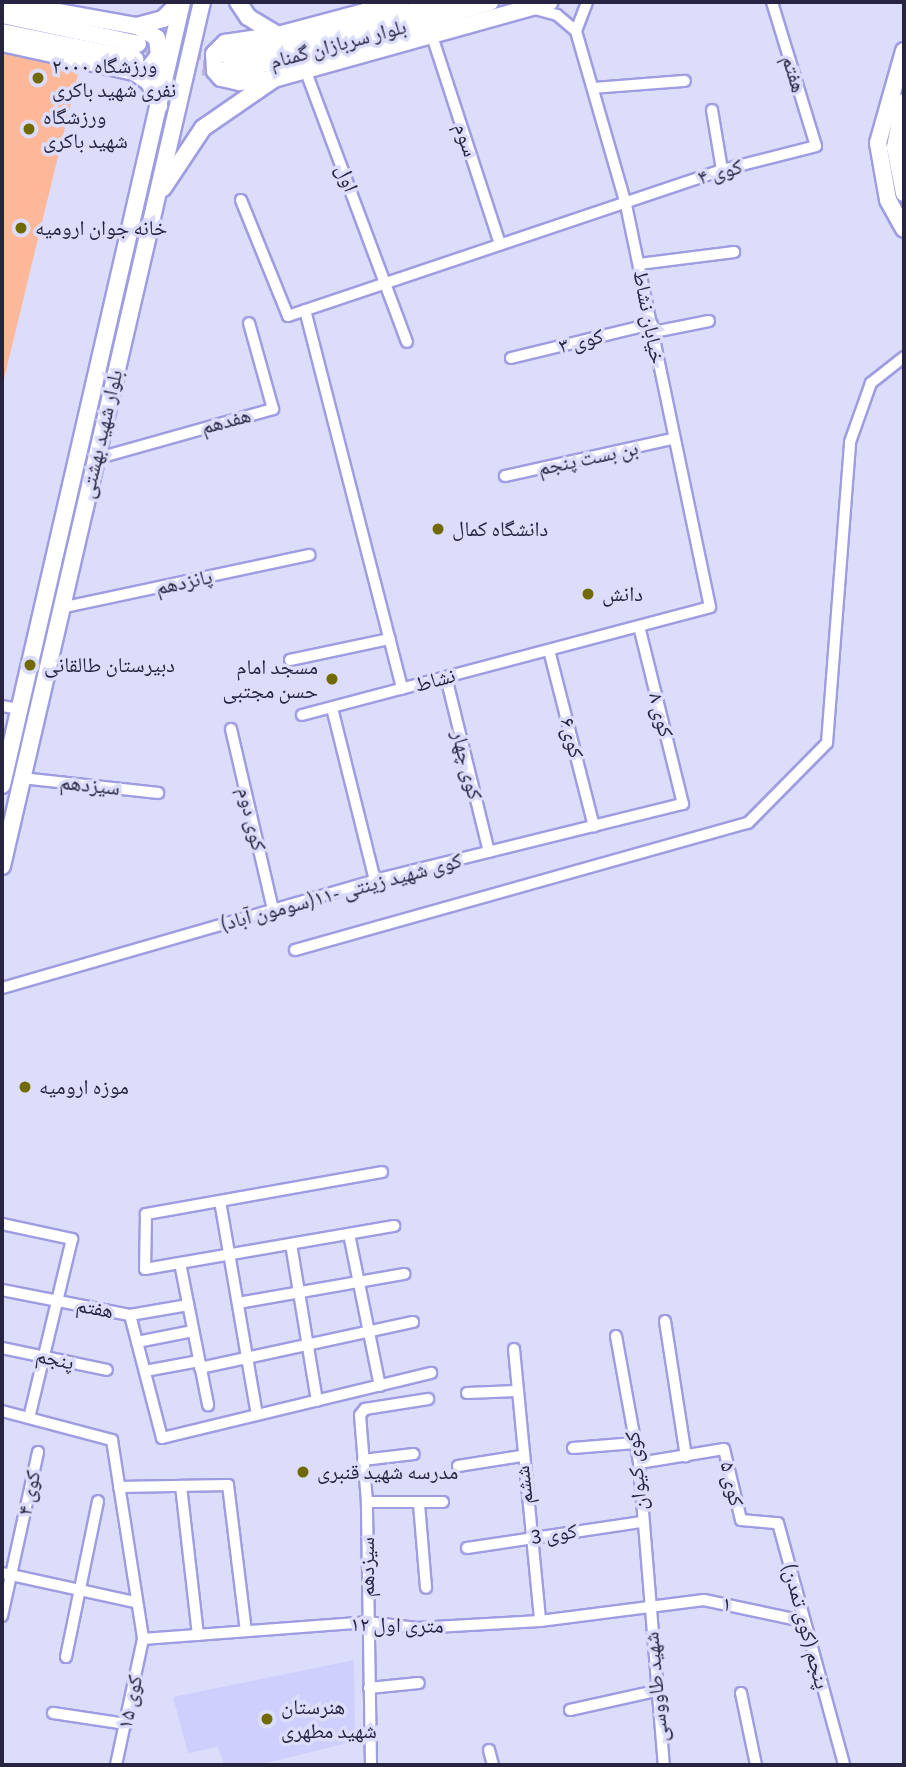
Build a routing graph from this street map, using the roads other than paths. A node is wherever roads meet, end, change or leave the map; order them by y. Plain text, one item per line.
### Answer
1 (2, 2) edge
2 (181, 2) edge
3 (202, 2) edge
4 (238, 2) edge
5 (401, 2) edge
6 (446, 2) edge
7 (490, 2) edge
8 (548, 2) edge
9 (587, 2) edge
10 (772, 2) edge
11 (531, 8) junction
12 (2, 15) edge
13 (137, 26) junction
14 (576, 31) junction
15 (2, 32) edge
16 (175, 35) junction
17 (278, 35) junction
18 (432, 36) junction
19 (193, 39) junction
20 (2, 43) edge
21 (904, 51) edge
22 (136, 59) junction
23 (306, 72) junction
24 (274, 79) junction
25 (685, 81) dead end
26 (593, 88) junction
27 (904, 102) edge
28 (160, 109) junction
29 (712, 110) dead end
30 (816, 146) joint
31 (722, 170) junction
32 (904, 193) edge
33 (241, 200) dead end
34 (625, 201) junction
35 (154, 203) junction
36 (904, 229) edge
37 (500, 244) junction
38 (734, 252) dead end
39 (639, 264) junction
40 (388, 284) junction
41 (305, 310) junction
42 (709, 321) dead end
43 (250, 323) dead end
44 (653, 328) junction
45 (407, 342) dead end
46 (904, 357) edge
47 (511, 358) dead end
48 (672, 439) junction
49 (95, 459) junction
50 (505, 476) dead end
51 (309, 555) dead end
52 (710, 607) joint
53 (59, 609) junction
54 (639, 626) junction
55 (44, 637) junction
56 (390, 639) junction
57 (549, 650) junction
58 (290, 660) dead end
59 (446, 677) junction
60 (402, 689) junction
61 (2, 706) edge
62 (332, 708) junction
63 (19, 709) junction
64 (302, 715) dead end
65 (231, 729) dead end
66 (3, 777) edge
67 (22, 778) junction
68 (158, 793) dead end
69 (683, 804) joint
70 (594, 826) junction
71 (489, 852) junction
72 (2, 866) edge
73 (375, 880) junction
74 (273, 910) junction
75 (295, 950) dead end
76 (2, 988) edge
77 (382, 1172) dead end
78 (220, 1200) junction
79 (2, 1224) edge
80 (394, 1226) dead end
81 (349, 1234) junction
82 (290, 1244) junction
83 (230, 1254) junction
84 (180, 1263) junction
85 (404, 1275) dead end
86 (359, 1282) junction
87 (2, 1290) edge
88 (299, 1292) junction
89 (57, 1301) junction
90 (238, 1303) junction
91 (188, 1305) junction
92 (130, 1315) junction
93 (665, 1321) dead end
94 (413, 1322) dead end
95 (193, 1331) junction
96 (369, 1332) junction
97 (615, 1335) dead end
98 (137, 1342) junction
99 (308, 1345) junction
100 (2, 1348) edge
101 (514, 1349) dead end
102 (44, 1357) junction
103 (247, 1358) junction
104 (200, 1364) junction
105 (107, 1370) dead end
106 (145, 1371) junction
107 (431, 1373) dead end
108 (380, 1386) junction
109 (517, 1391) junction
110 (467, 1393) dead end
111 (428, 1399) dead end
112 (317, 1401) junction
113 (208, 1405) dead end
114 (2, 1411) edge
115 (257, 1415) junction
116 (29, 1418) junction
117 (635, 1443) junction
118 (573, 1448) dead end
119 (38, 1452) dead end
120 (414, 1454) dead end
121 (521, 1456) junction
122 (686, 1456) junction
123 (363, 1460) junction
124 (639, 1463) junction
125 (458, 1466) dead end
126 (181, 1486) junction
127 (119, 1488) junction
128 (98, 1501) dead end
129 (367, 1502) junction
130 (443, 1502) dead end
131 (419, 1504) junction
132 (741, 1520) joint
133 (642, 1522) junction
134 (530, 1537) junction
135 (467, 1548) dead end
136 (7, 1574) edge
137 (426, 1588) dead end
138 (82, 1591) junction
139 (135, 1602) junction
140 (650, 1608) junction
141 (2, 1616) edge
142 (540, 1621) junction
143 (803, 1621) junction
144 (367, 1622) junction
145 (246, 1631) junction
146 (198, 1635) junction
147 (143, 1639) junction
148 (66, 1657) dead end
149 (419, 1683) dead end
150 (369, 1688) junction
151 (654, 1691) junction
152 (741, 1693) dead end
153 (569, 1710) dead end
154 (53, 1713) dead end
155 (126, 1724) junction
156 (489, 1750) dead end
157 (116, 1765) edge
158 (371, 1765) edge
159 (493, 1765) edge
160 (664, 1765) edge
161 (756, 1765) edge
162 (844, 1765) edge

1 - 13 main road
2 - 13 main road
2 - 16 main road, بلوار شهید بهشتی
3 - 19 main road, بلوار شهید بهشتی
4 - 17 main road
5 - 17 main road
6 - 7 main road, بلوار سربازان گمنام
8 - 11 main road
9 - 14 street
10 - 30 street, هفتم
11 - 14 street
11 - 18 main road
12 - 22 main road
13 - 16 main road
13 - 22 main road
14 - 26 street, خیابان نشاط
15 - 22 main road
16 - 19 main road
16 - 28 main road, بلوار شهید بهشتی
17 - 24 main road
18 - 23 main road
18 - 37 street, سوم
19 - 35 main road, بلوار شهید بهشتی
20 - 22 main road
21 - 36 main road
22 - 28 main road
23 - 24 main road
23 - 40 street, اول
24 - 35 main road
25 - 26 street
26 - 34 street, خیابان نشاط
27 - 32 main road
28 - 55 main road, بلوار شهید بهشتی
29 - 31 street
30 - 31 street, کوی ۴
31 - 34 street, کوی ۴
33 - 41 street
34 - 37 street, کوی ۴
34 - 39 street, خیابان نشاط
35 - 49 main road, بلوار شهید بهشتی
37 - 40 street, کوی ۴
38 - 39 street
39 - 44 street, خیابان نشاط
40 - 41 street, کوی ۴
40 - 45 street, اول
41 - 56 street
42 - 44 street
43 - 49 street, هفدهم
44 - 47 street, کوی ۳
44 - 48 street, خیابان نشاط
46 - 75 street
48 - 50 street, بن بست پنجم
48 - 52 street, خیابان نشاط
49 - 53 main road, بلوار شهید بهشتی
51 - 53 street, پانزدهم
52 - 54 street, نشاط
53 - 55 main road, بلوار شهید بهشتی
54 - 57 street, نشاط
54 - 69 street, کوی ۸
55 - 63 main road, بلوار شهید بهشتی
55 - 67 main road, بلوار شهید بهشتی
56 - 58 street
56 - 60 street
57 - 59 street, نشاط
57 - 70 street, کوی۶
59 - 60 street, نشاط
59 - 71 street, کوی چهار
60 - 62 street, نشاط
61 - 63 street
62 - 64 street, نشاط
62 - 73 street
63 - 66 main road, بلوار شهید بهشتی
65 - 74 street, کوی دوم
67 - 68 street, سیزدهم
67 - 72 main road, بلوار شهید بهشتی
69 - 70 street, کوی شهید زینتی -۱۱(سومون آباد)
70 - 71 street, کوی شهید زینتی -۱۱(سومون آباد)
71 - 73 street, کوی شهید زینتی -۱۱(سومون آباد)
73 - 74 street, کوی شهید زینتی -۱۱(سومون آباد)
74 - 76 street, کوی شهید زینتی -۱۱(سومون آباد)
77 - 78 street
78 - 83 street
78 - 84 street
79 - 89 street
80 - 81 street
81 - 82 street
81 - 86 street
82 - 83 street
82 - 88 street
83 - 84 street
83 - 90 street
84 - 91 street
85 - 86 street
86 - 88 street
86 - 96 street
87 - 89 street, هفتم
88 - 90 street
88 - 99 street
89 - 92 street, هفتم
89 - 102 street
90 - 103 street
91 - 92 street, هفتم
91 - 95 street
92 - 98 street
93 - 122 street
94 - 96 street
95 - 98 street
95 - 104 street
96 - 99 street
96 - 108 street
97 - 117 street, کوی کیوان
98 - 106 street
99 - 103 street
99 - 112 street
100 - 102 street, پنجم
101 - 109 street, ششم
102 - 105 street, پنجم
102 - 116 street
103 - 104 street
103 - 115 street
104 - 106 street
104 - 113 street
106 - 115 street
107 - 108 street
108 - 112 street
109 - 110 street
109 - 121 street, ششم
111 - 123 street, سیزدهم
112 - 115 street
114 - 116 street
116 - 127 street
117 - 118 street
117 - 124 street, کوی کیوان
119 - 136 street, کوی ۴
120 - 123 street
121 - 125 street
121 - 134 street, ششم
122 - 124 street, کوی ۵
122 - 132 street, کوی ۵
123 - 129 street, سیزدهم
124 - 133 street, کوی کیوان
126 - 127 street
126 - 145 street
126 - 146 street
127 - 139 street
128 - 138 street
129 - 131 street
129 - 144 street, سیزدهم
130 - 131 street
131 - 137 street
132 - 143 street, پنجم (کوی تمدن)
133 - 134 street, کوی 3
133 - 140 street, کوی کیوان
134 - 135 street, کوی 3
134 - 142 street, ششم
136 - 138 street
136 - 141 street, کوی ۴
138 - 139 street
138 - 148 street
139 - 147 street
140 - 142 street, ۱۲ متری اول
140 - 143 street, ۱
140 - 151 street, شهید طاووسی
142 - 144 street, ۱۲ متری اول
143 - 162 street, پنجم (کوی تمدن)
144 - 145 street, ۱۲ متری اول
144 - 150 street, سیزدهم
145 - 146 street, ۱۲ متری اول
146 - 147 street, ۱۲ متری اول
147 - 155 street, کوی ۱۵
149 - 150 street
150 - 158 street, سیزدهم
151 - 153 street
151 - 160 street, شهید طاووسی
152 - 161 street
154 - 155 street
155 - 157 street, کوی ۱۵
156 - 159 street

